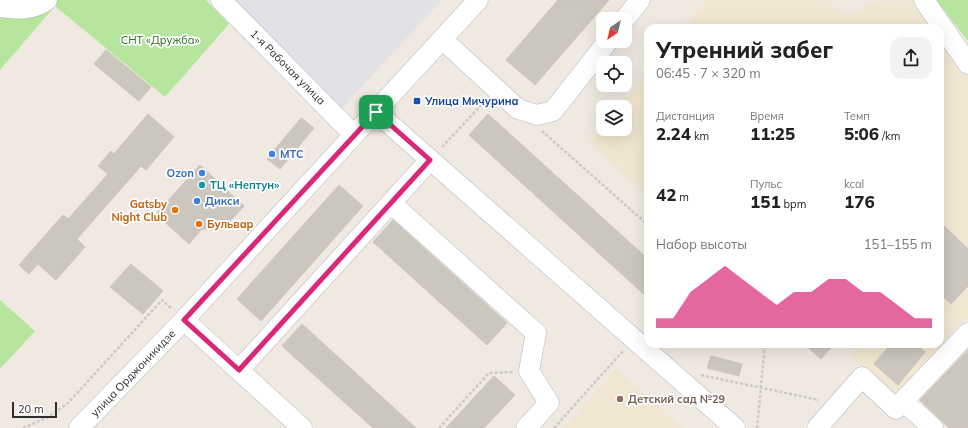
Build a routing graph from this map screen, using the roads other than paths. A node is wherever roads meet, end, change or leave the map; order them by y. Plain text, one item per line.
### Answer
1 (47, 0) edge
2 (221, 0) edge
3 (478, 0) edge
4 (640, 0) edge
5 (924, 0) edge
6 (0, 7) edge
7 (631, 12) edge
8 (940, 24) edge
9 (944, 29) edge
10 (442, 39) junction
11 (603, 48) edge
12 (968, 64) edge
13 (376, 112) junction
14 (354, 135) junction
15 (430, 160) junction
16 (391, 203) junction
17 (184, 320) junction
18 (968, 333) edge
19 (239, 370) junction
20 (903, 401) junction
21 (80, 428) edge
22 (302, 428) edge
23 (526, 428) edge
24 (735, 428) edge
25 (817, 428) edge
26 (933, 428) edge

1 - 6 street
2 - 14 street, 1-я Рабочая улица
3 - 10 street, улица Орджоникидзе
4 - 7 street
5 - 8 street
9 - 12 street
10 - 11 street
10 - 13 street, улица Орджоникидзе
13 - 14 street, улица Орджоникидзе
13 - 15 street
14 - 17 street, улица Орджоникидзе
15 - 16 street
15 - 24 street
16 - 19 street
16 - 23 street
17 - 19 street
17 - 21 street, улица Орджоникидзе
18 - 20 street
19 - 22 street
20 - 25 street
20 - 26 street

